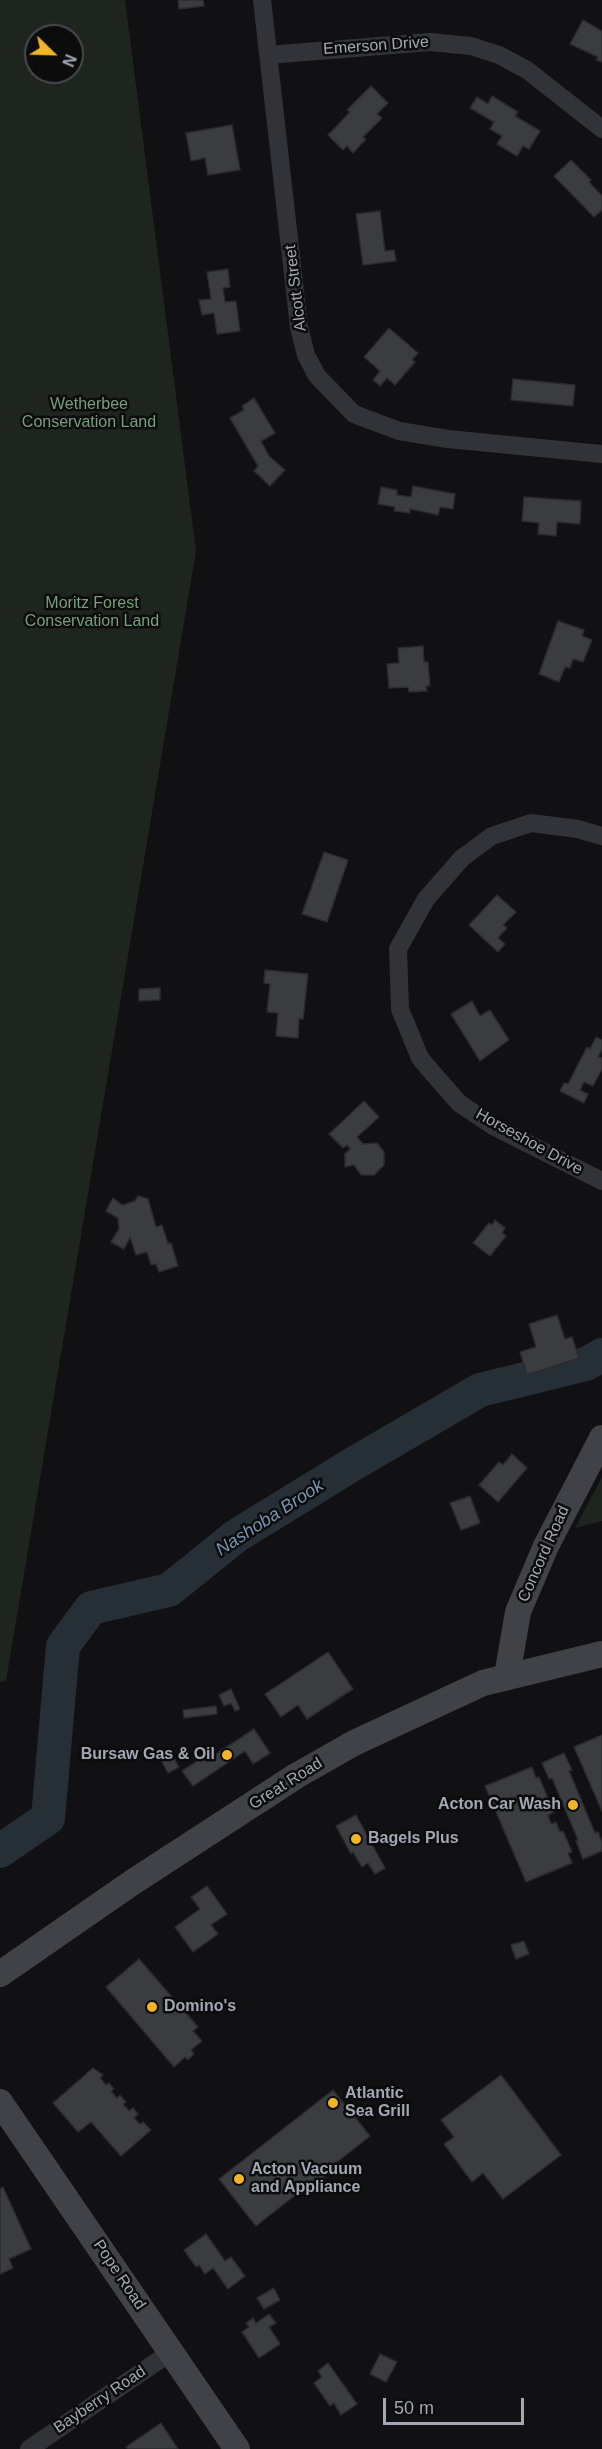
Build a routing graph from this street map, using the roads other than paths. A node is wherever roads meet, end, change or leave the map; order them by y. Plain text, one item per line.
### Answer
1 (262, 0) edge
2 (268, 55) junction
3 (602, 129) edge
4 (602, 454) edge
5 (602, 836) edge
6 (602, 1181) edge
7 (602, 1438) edge
8 (602, 1654) edge
9 (507, 1676) junction
10 (0, 1974) edge
11 (0, 2102) edge
12 (171, 2352) junction
13 (29, 2449) edge
14 (237, 2449) edge

1 - 2 street, Alcott Street
2 - 3 street, Emerson Drive
2 - 4 street, Alcott Street
5 - 6 street, Horseshoe Drive
7 - 9 main road, Concord Road
8 - 9 main road, Great Road
9 - 10 main road, Great Road
11 - 12 main road, Pope Road
12 - 13 street, Bayberry Road
12 - 14 main road, Pope Road

